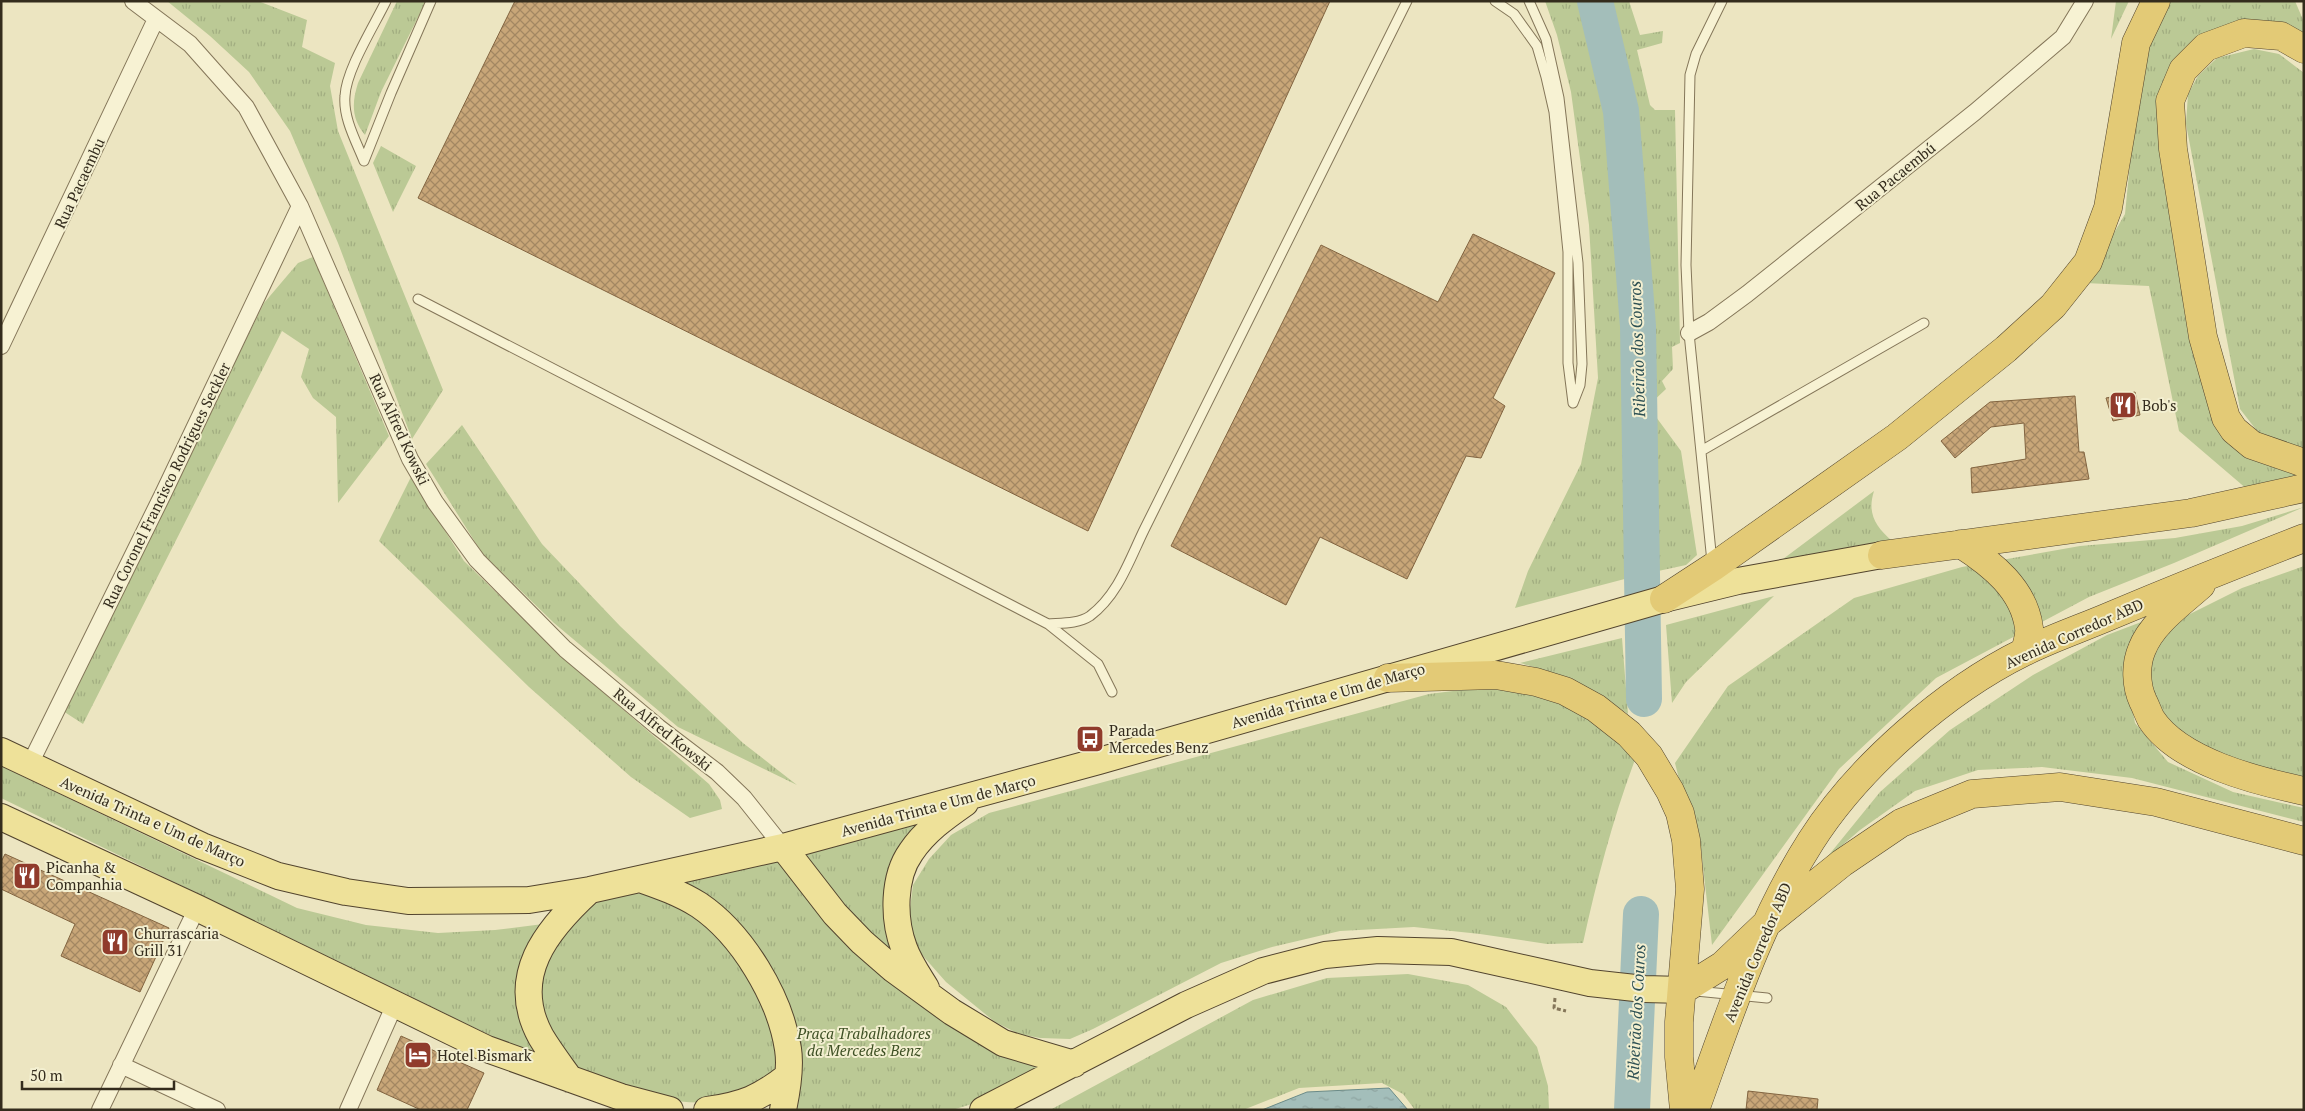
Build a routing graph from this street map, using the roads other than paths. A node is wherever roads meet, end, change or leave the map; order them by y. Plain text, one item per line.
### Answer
1 (133, 1) edge
2 (386, 1) edge
3 (431, 1) edge
4 (1407, 1) edge
5 (1495, 1) edge
6 (1529, 1) edge
7 (1722, 1) edge
8 (2085, 1) edge
9 (2156, 1) edge
10 (156, 20) junction
11 (2304, 49) edge
12 (300, 206) junction
13 (418, 299) dead end
14 (1924, 323) dead end
15 (1689, 333) junction
16 (1, 346) edge
17 (1701, 451) junction
18 (2304, 463) edge
19 (2304, 488) edge
20 (2304, 538) edge
21 (1962, 544) junction
22 (1882, 555) joint
23 (1713, 567) junction
24 (2216, 572) junction
25 (1659, 600) junction
26 (1048, 624) junction
27 (2026, 651) junction
28 (1388, 678) junction
29 (1112, 692) dead end
30 (1, 751) edge
31 (30, 764) junction
32 (2304, 791) edge
33 (978, 794) junction
34 (2, 821) edge
35 (2304, 840) edge
36 (784, 847) junction
37 (640, 878) junction
38 (590, 890) junction
39 (197, 908) junction
40 (1766, 924) junction
41 (1674, 990) junction
42 (930, 995) junction
43 (1737, 995) junction
44 (1767, 998) dead end
45 (396, 1004) junction
46 (1074, 1064) junction
47 (121, 1065) junction
48 (788, 1076) junction
49 (570, 1078) junction
50 (632, 1103) edge
51 (100, 1110) edge
52 (216, 1110) edge
53 (348, 1110) edge
54 (670, 1110) edge
55 (707, 1110) edge
56 (783, 1110) edge
57 (983, 1110) edge
58 (1684, 1110) edge
59 (1695, 1110) edge

1 - 10 street, Rua Alfred Kowski
2 - 3 lane
4 - 26 lane
5 - 6 lane
7 - 15 lane
8 - 15 street, Rua Pacaembú
9 - 23 highway
10 - 12 street, Rua Alfred Kowski
10 - 16 street, Rua Pacaembu
11 - 18 highway
12 - 31 street, Rua Coronel Francisco Rodrigues Seckler
12 - 36 street, Rua Alfred Kowski
13 - 26 lane
14 - 17 lane
15 - 17 lane
17 - 23 lane
19 - 21 highway
20 - 24 highway, Avenida Corredor ABD
21 - 22 highway
21 - 27 highway
22 - 25 main road, Avenida Trinta e Um de Março
23 - 25 highway
24 - 27 highway, Avenida Corredor ABD
24 - 32 highway
25 - 28 main road, Avenida Trinta e Um de Março
26 - 29 lane
27 - 40 highway, Avenida Corredor ABD
28 - 33 main road, Avenida Trinta e Um de Março
28 - 41 highway
30 - 31 main road, Avenida Trinta e Um de Março
31 - 38 main road, Avenida Trinta e Um de Março
33 - 36 main road, Avenida Trinta e Um de Março
33 - 42 main road
34 - 39 main road
35 - 40 highway
36 - 37 main road, Avenida Trinta e Um de Março
36 - 42 main road
37 - 38 main road, Avenida Trinta e Um de Março
37 - 48 main road
38 - 49 main road
39 - 45 main road
39 - 47 street
40 - 41 highway
40 - 43 highway, Avenida Corredor ABD
41 - 43 lane
41 - 46 main road
41 - 58 highway
42 - 46 main road
43 - 44 lane
43 - 59 highway, Avenida Corredor ABD
45 - 49 main road
45 - 53 street
46 - 57 main road
47 - 51 street
47 - 52 street
48 - 55 main road
48 - 56 main road
49 - 50 main road
50 - 54 main road

